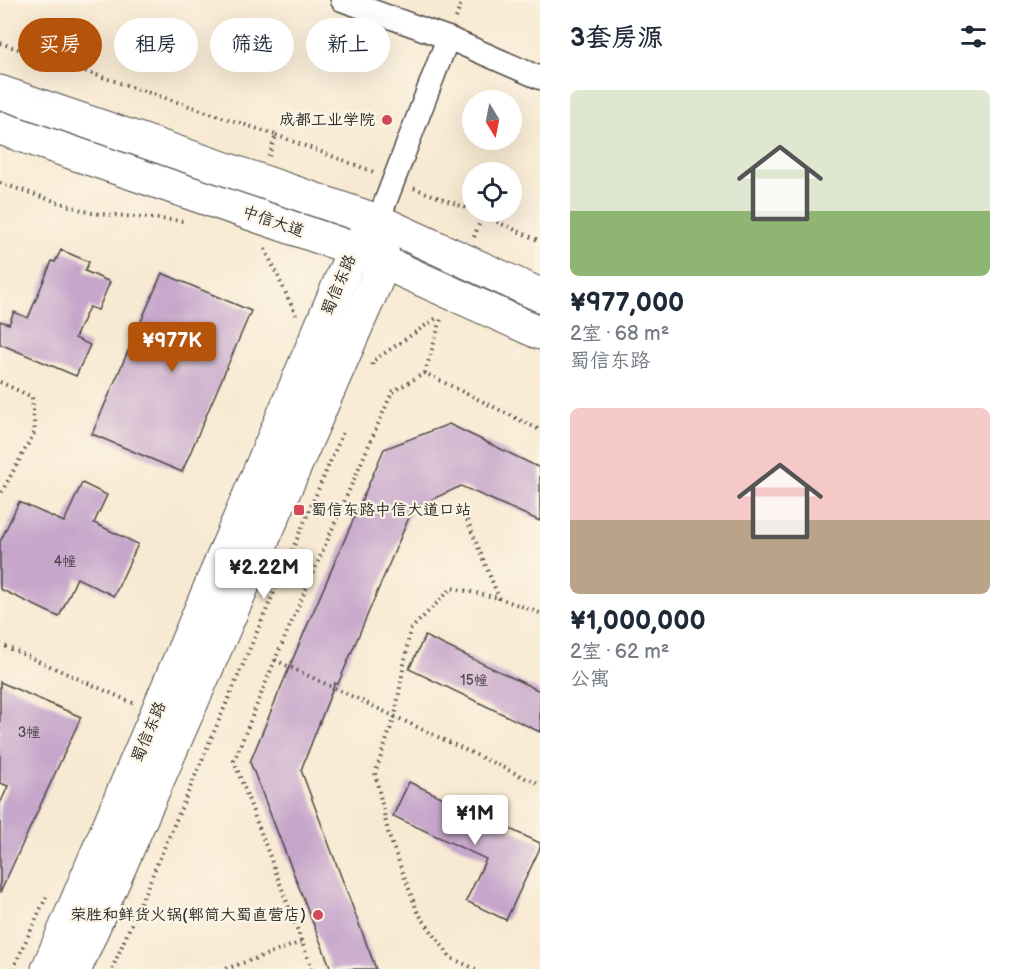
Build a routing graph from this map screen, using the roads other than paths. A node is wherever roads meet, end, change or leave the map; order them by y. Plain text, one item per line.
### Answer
1 (342, 0) edge
2 (448, 38) junction
3 (540, 78) edge
4 (0, 92) edge
5 (0, 128) edge
6 (378, 221) junction
7 (354, 249) junction
8 (384, 263) junction
9 (540, 295) edge
10 (540, 333) edge
11 (48, 969) edge
12 (75, 969) edge

1 - 2 street
2 - 3 street
2 - 6 street
4 - 6 main road
5 - 7 main road, 中信大道
6 - 7 main road, 蜀信东路
6 - 8 main road, 蜀信东路
6 - 9 main road
7 - 8 main road, 中信大道
7 - 11 main road, 蜀信东路
8 - 10 main road, 中信大道
8 - 12 main road, 蜀信东路

